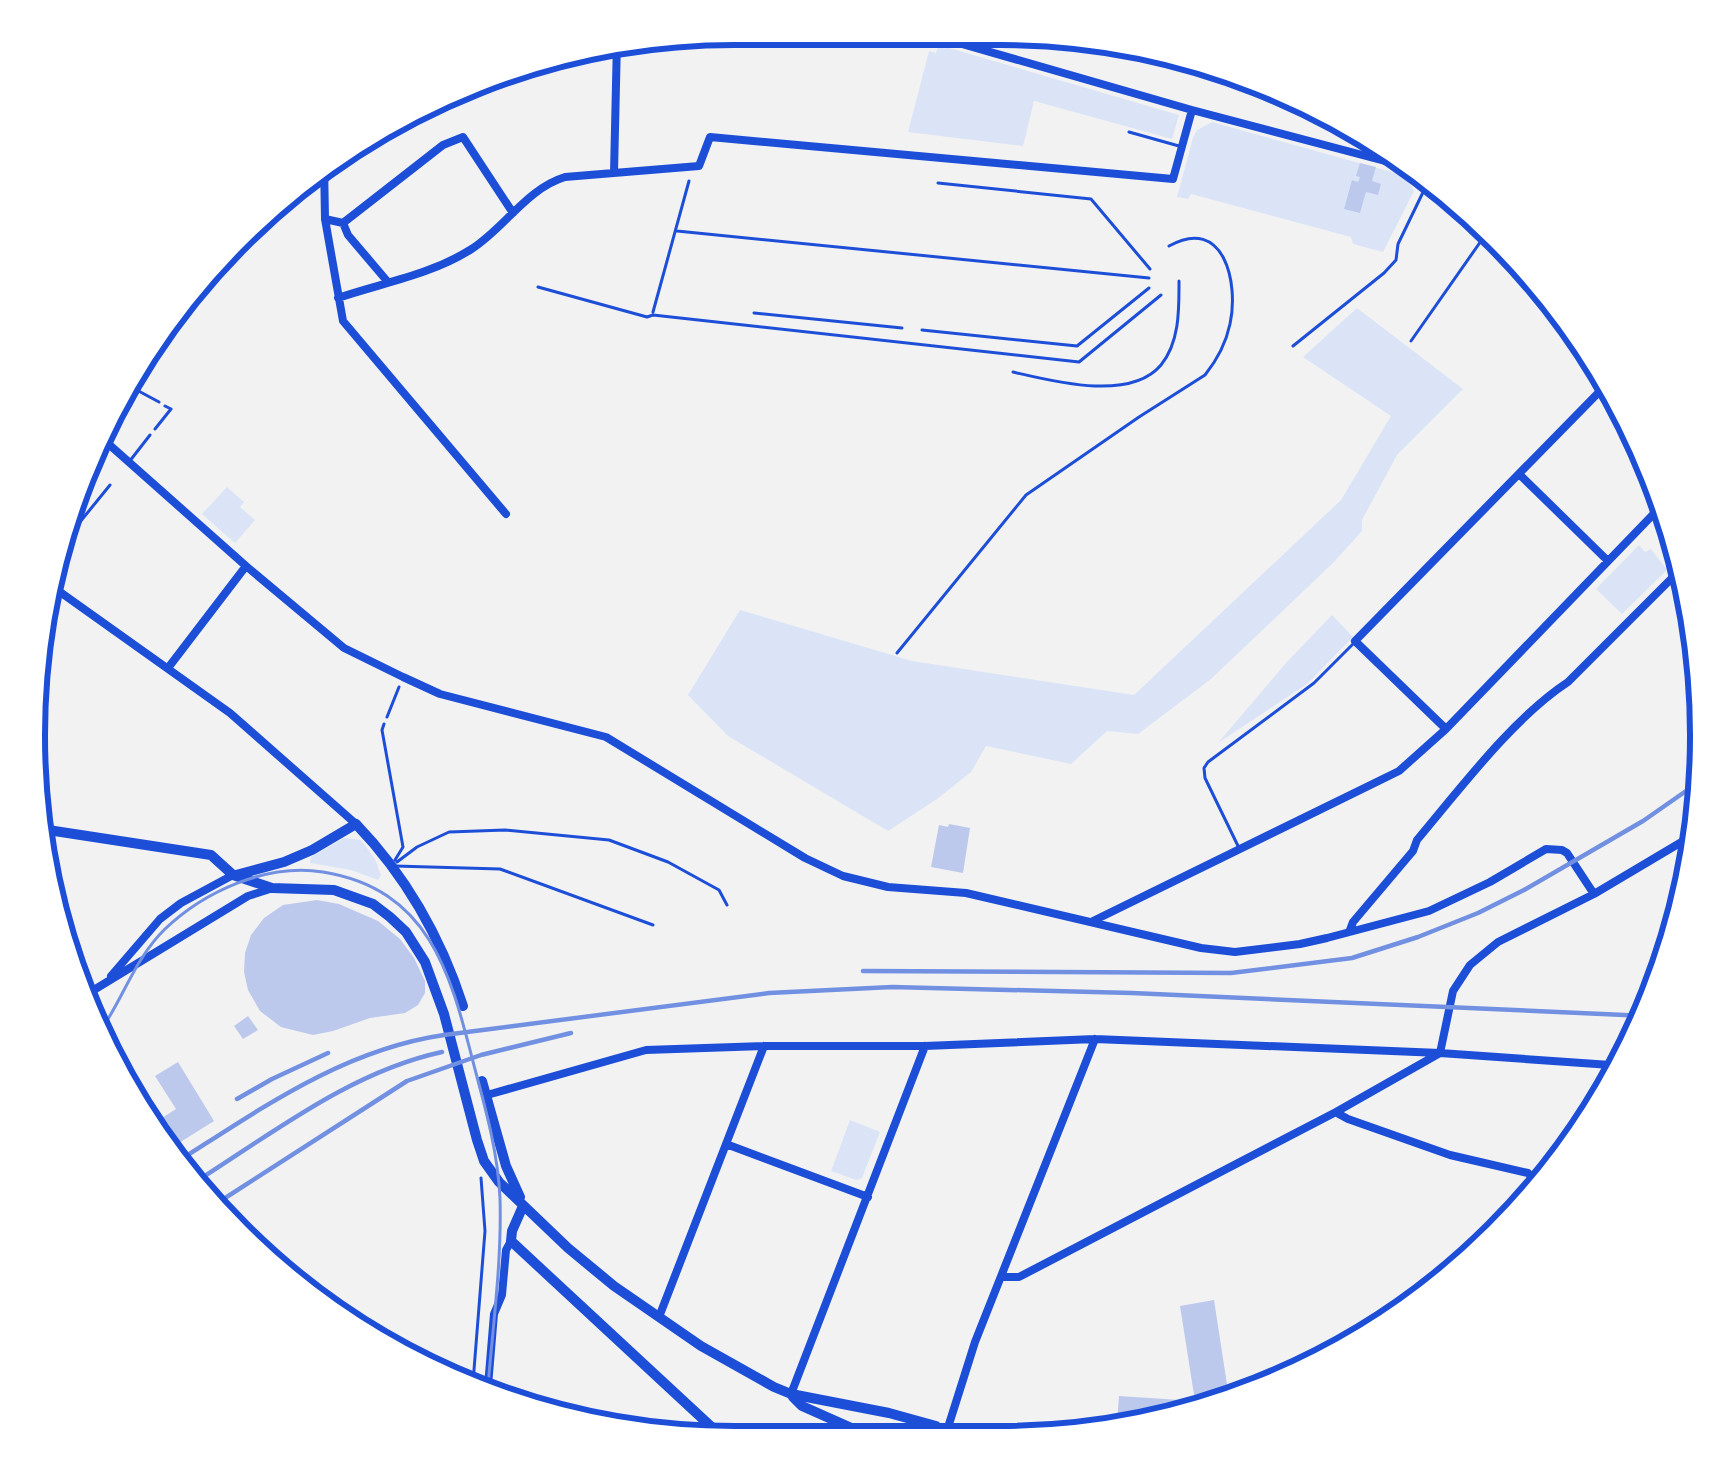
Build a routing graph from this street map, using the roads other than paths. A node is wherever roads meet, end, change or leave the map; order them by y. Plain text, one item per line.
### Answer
1 (966, 45) edge
2 (616, 56) edge
3 (1192, 110) junction
4 (1129, 132) dead end
5 (1182, 147) junction
6 (1381, 160) edge
7 (614, 173) junction
8 (324, 181) edge
9 (689, 181) dead end
10 (1424, 191) edge
11 (513, 213) junction
12 (325, 219) junction
13 (343, 223) junction
14 (677, 231) junction
15 (1481, 241) edge
16 (1169, 246) dead end
17 (1149, 278) dead end
18 (1179, 280) dead end
19 (387, 281) junction
20 (538, 287) dead end
21 (1161, 295) dead end
22 (338, 298) junction
23 (652, 315) junction
24 (1411, 341) dead end
25 (1292, 346) dead end
26 (1013, 372) dead end
27 (138, 391) edge
28 (1598, 392) edge
29 (159, 402) road end
30 (150, 435) road end
31 (110, 444) edge
32 (129, 462) junction
33 (1519, 473) junction
34 (110, 485) dead end
35 (506, 514) dead end
36 (1653, 514) edge
37 (79, 523) edge
38 (1608, 561) junction
39 (245, 566) junction
40 (1672, 579) edge
41 (60, 592) edge
42 (1355, 641) junction
43 (897, 653) dead end
44 (168, 668) junction
45 (384, 724) road end
46 (1446, 729) junction
47 (356, 824) junction
48 (52, 830) edge
49 (1681, 842) edge
50 (1240, 850) junction
51 (391, 866) junction
52 (233, 875) junction
53 (272, 888) junction
54 (1594, 894) junction
55 (727, 905) dead end
56 (1091, 922) junction
57 (653, 925) dead end
58 (1349, 932) junction
59 (104, 984) junction
60 (94, 990) edge
61 (463, 1006) dead end
62 (1095, 1040) junction
63 (764, 1046) junction
64 (926, 1046) junction
65 (1440, 1053) junction
66 (1606, 1065) edge
67 (482, 1081) dead end
68 (487, 1095) junction
69 (1336, 1112) junction
70 (726, 1144) junction
71 (1531, 1176) edge
72 (868, 1197) junction
73 (523, 1206) junction
74 (511, 1241) junction
75 (1002, 1276) junction
76 (658, 1319) junction
77 (489, 1380) edge
78 (790, 1394) junction
79 (710, 1425) edge
80 (847, 1426) edge
81 (936, 1426) edge
82 (948, 1426) edge

1 - 3 street
2 - 7 street
3 - 5 street
3 - 6 street
4 - 5 lane
5 - 7 street
7 - 11 street
8 - 12 street
9 - 14 lane
10 - 25 lane
11 - 13 street
11 - 19 street
12 - 13 street
12 - 22 street
13 - 19 street
14 - 17 lane
14 - 23 lane
15 - 24 lane
16 - 43 lane
18 - 26 lane
19 - 22 street
20 - 23 lane
21 - 23 lane
22 - 35 street
27 - 29 lane
28 - 33 street
30 - 32 lane
31 - 32 street
32 - 39 street
33 - 38 street
33 - 42 street
34 - 37 lane
36 - 38 street
38 - 46 street
39 - 44 street
39 - 56 street
40 - 58 street
41 - 44 street
42 - 46 street
42 - 50 lane
44 - 47 street
45 - 51 lane
46 - 50 street
47 - 51 main road
47 - 52 main road
48 - 52 main road
49 - 54 street
50 - 56 street
51 - 55 lane
51 - 57 lane
51 - 61 main road
52 - 53 main road
52 - 59 street
53 - 59 street
53 - 73 main road
54 - 58 street
54 - 65 street
56 - 58 street
59 - 60 street
62 - 64 street
62 - 65 street
62 - 75 street
63 - 64 street
63 - 68 street
63 - 70 street
64 - 72 street
65 - 66 street
65 - 69 street
67 - 68 main road
68 - 73 main road
69 - 71 street
69 - 75 street
70 - 72 street
70 - 76 street
72 - 78 street
73 - 74 main road
73 - 76 main road
74 - 77 street
74 - 79 main road
75 - 82 street
76 - 78 main road
78 - 80 main road
78 - 81 main road

